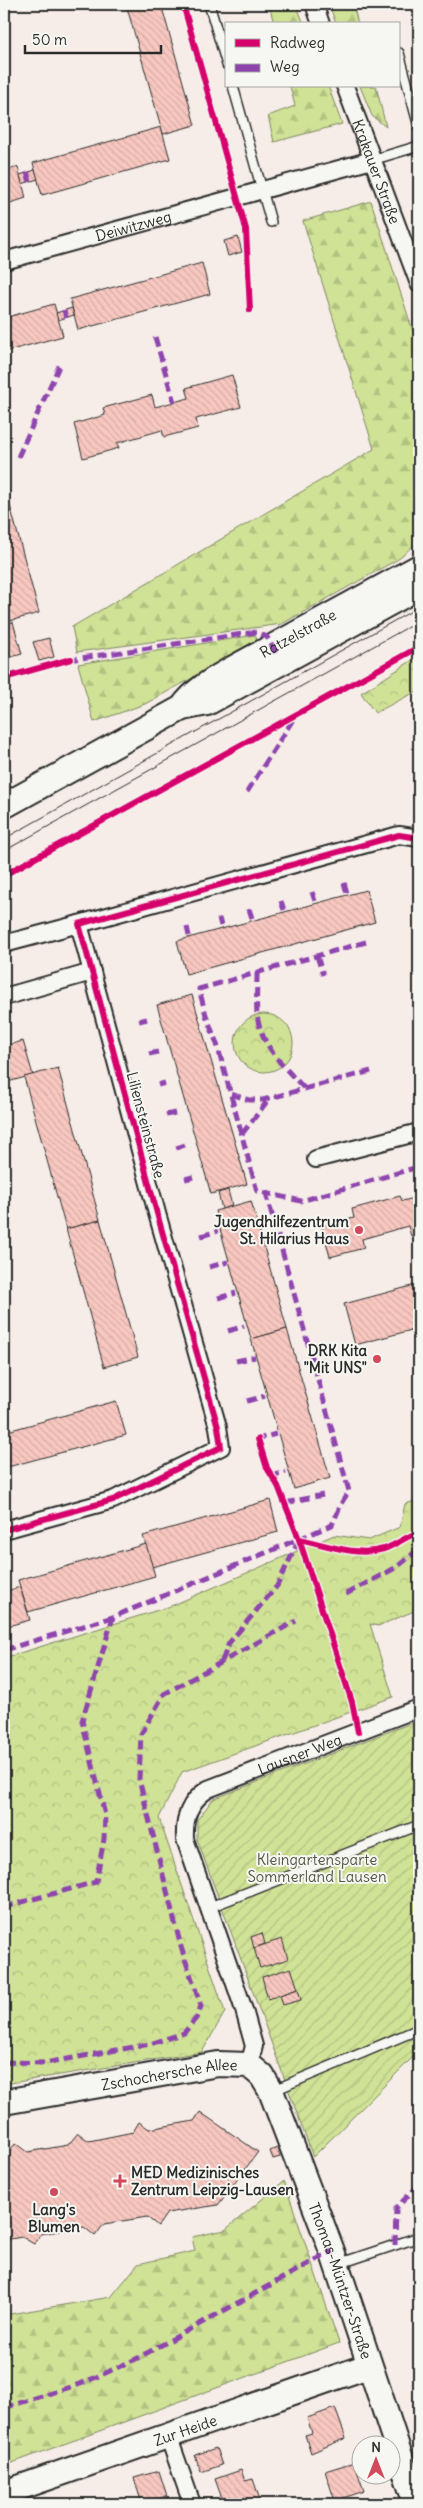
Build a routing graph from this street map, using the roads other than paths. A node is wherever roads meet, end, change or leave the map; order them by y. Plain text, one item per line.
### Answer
1 (209, 4) edge
2 (314, 4) edge
3 (320, 22) edge
4 (400, 57) edge
5 (225, 58) edge
6 (234, 88) edge
7 (346, 88) edge
8 (419, 128) edge
9 (419, 146) edge
10 (372, 160) junction
11 (262, 190) junction
12 (270, 222) dead end
13 (4, 261) edge
14 (419, 284) edge
15 (419, 567) edge
16 (419, 587) edge
17 (182, 708) junction
18 (4, 806) edge
19 (419, 838) edge
20 (79, 924) junction
21 (4, 944) edge
22 (92, 972) junction
23 (4, 997) edge
24 (419, 1132) edge
25 (316, 1159) dead end
26 (4, 1530) edge
27 (419, 1708) edge
28 (188, 1810) joint
29 (419, 1825) edge
30 (210, 1907) junction
31 (419, 2029) edge
32 (249, 2065) junction
33 (272, 2092) junction
34 (4, 2102) edge
35 (419, 2236) edge
36 (336, 2264) junction
37 (368, 2366) junction
38 (168, 2435) junction
39 (7, 2496) edge
40 (192, 2504) edge
41 (416, 2504) edge

1 - 5 lane
2 - 3 street
4 - 8 lane
6 - 11 lane
7 - 10 street, Krakauer Straße
9 - 10 lane
10 - 11 street, Deiwitzweg
10 - 14 street, Krakauer Straße
11 - 12 lane
11 - 13 street, Deiwitzweg
15 - 17 street, Ratzelstraße
16 - 17 street, Ratzelstraße
17 - 18 street, Ratzelstraße
19 - 20 street
20 - 21 street
20 - 22 street, Liliensteinstraße
22 - 23 street
22 - 26 street, Liliensteinstraße
24 - 25 street
27 - 28 street, Lausner Weg
28 - 30 street, Zschochersche Allee
29 - 30 lane
30 - 32 street, Zschochersche Allee
31 - 33 lane
32 - 33 street, Thomas-Müntzer-Straße
32 - 34 street, Zschochersche Allee
33 - 36 street, Thomas-Müntzer-Straße
35 - 36 lane
36 - 37 street, Thomas-Müntzer-Straße
37 - 38 street, Zur Heide
37 - 41 street, Thomas-Müntzer-Straße
38 - 39 street, Zur Heide
38 - 40 street

